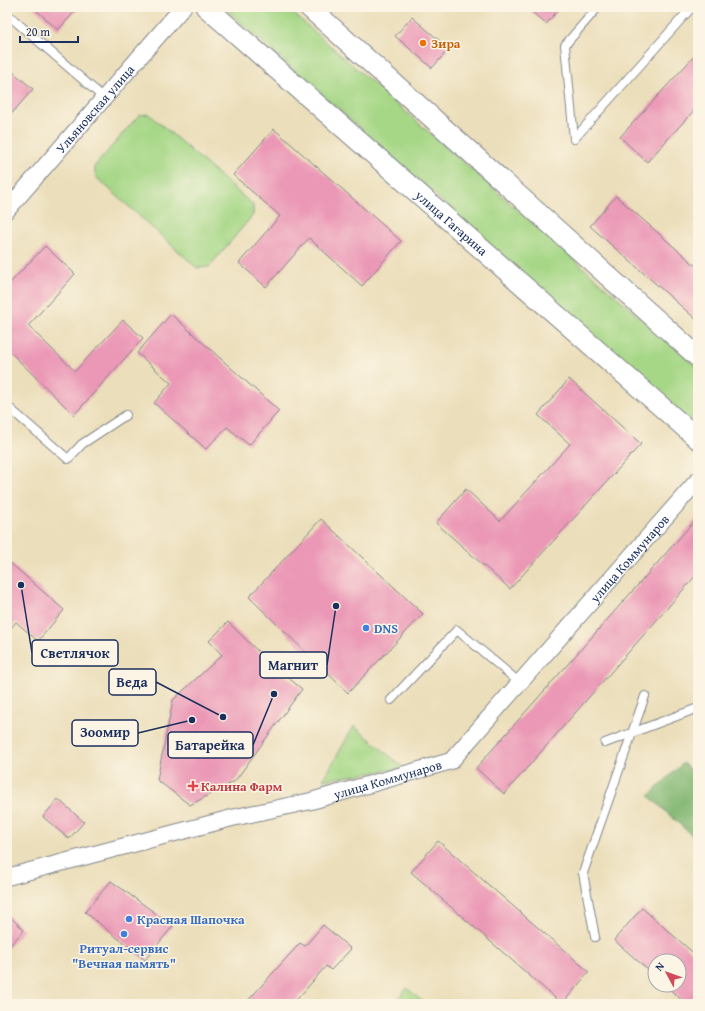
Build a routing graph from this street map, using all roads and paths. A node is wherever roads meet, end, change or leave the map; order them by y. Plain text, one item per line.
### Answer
1 (183, 7) edge
2 (206, 7) edge
3 (309, 7) edge
4 (598, 7) edge
5 (692, 7) edge
6 (7, 14) edge
7 (104, 98) junction
8 (7, 210) edge
9 (698, 357) edge
10 (8, 408) edge
11 (126, 415) dead end
12 (698, 439) edge
13 (698, 480) edge
14 (520, 683) junction
15 (645, 696) dead end
16 (391, 700) dead end
17 (698, 708) edge
18 (632, 733) junction
19 (605, 743) dead end
20 (7, 876) edge
21 (595, 937) dead end

1 - 7 street, Ульяновская улица
2 - 12 street, улица Гагарина
3 - 9 street
4 - 5 lane
6 - 7 lane
7 - 8 street, Ульяновская улица
10 - 11 lane
13 - 14 street, улица Коммунаров
14 - 16 lane
14 - 20 street, улица Коммунаров
15 - 18 lane
17 - 18 lane
18 - 19 lane
18 - 21 lane

